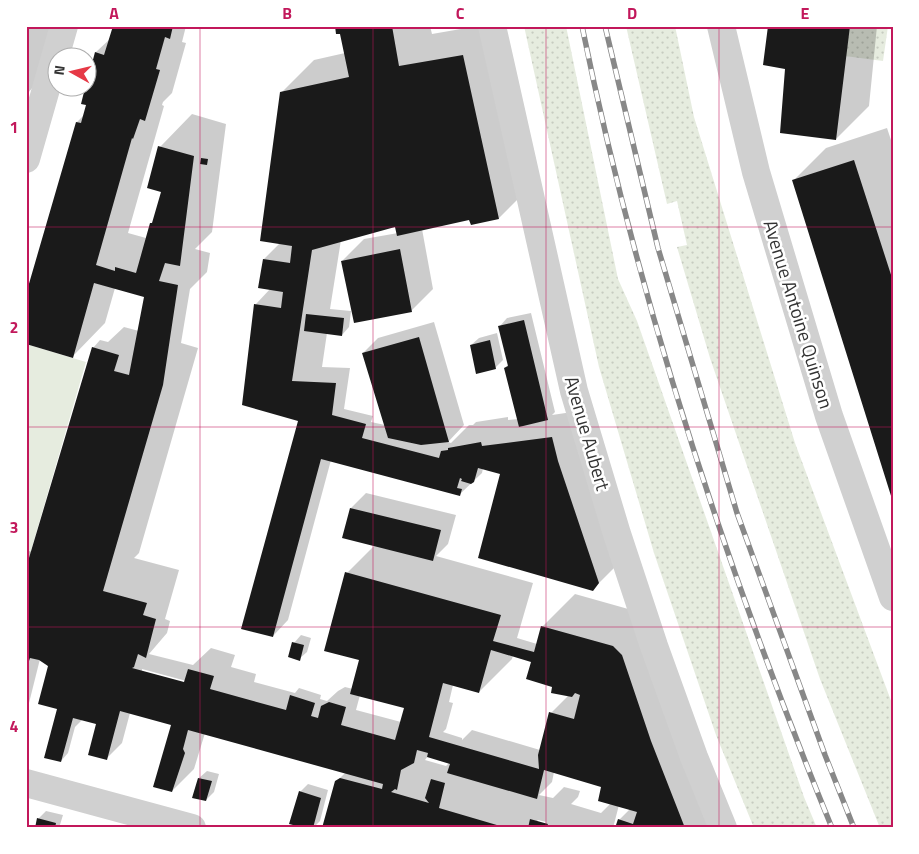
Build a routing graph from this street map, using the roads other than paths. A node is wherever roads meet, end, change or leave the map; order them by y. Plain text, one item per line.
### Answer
1 (64, 26) edge
2 (492, 26) edge
3 (722, 26) edge
4 (26, 159) edge
5 (893, 598) edge
6 (26, 783) edge
7 (192, 828) edge
8 (723, 828) edge

1 - 4 street
2 - 8 street, Avenue Aubert
3 - 5 street, Avenue Antoine Quinson
6 - 7 street

